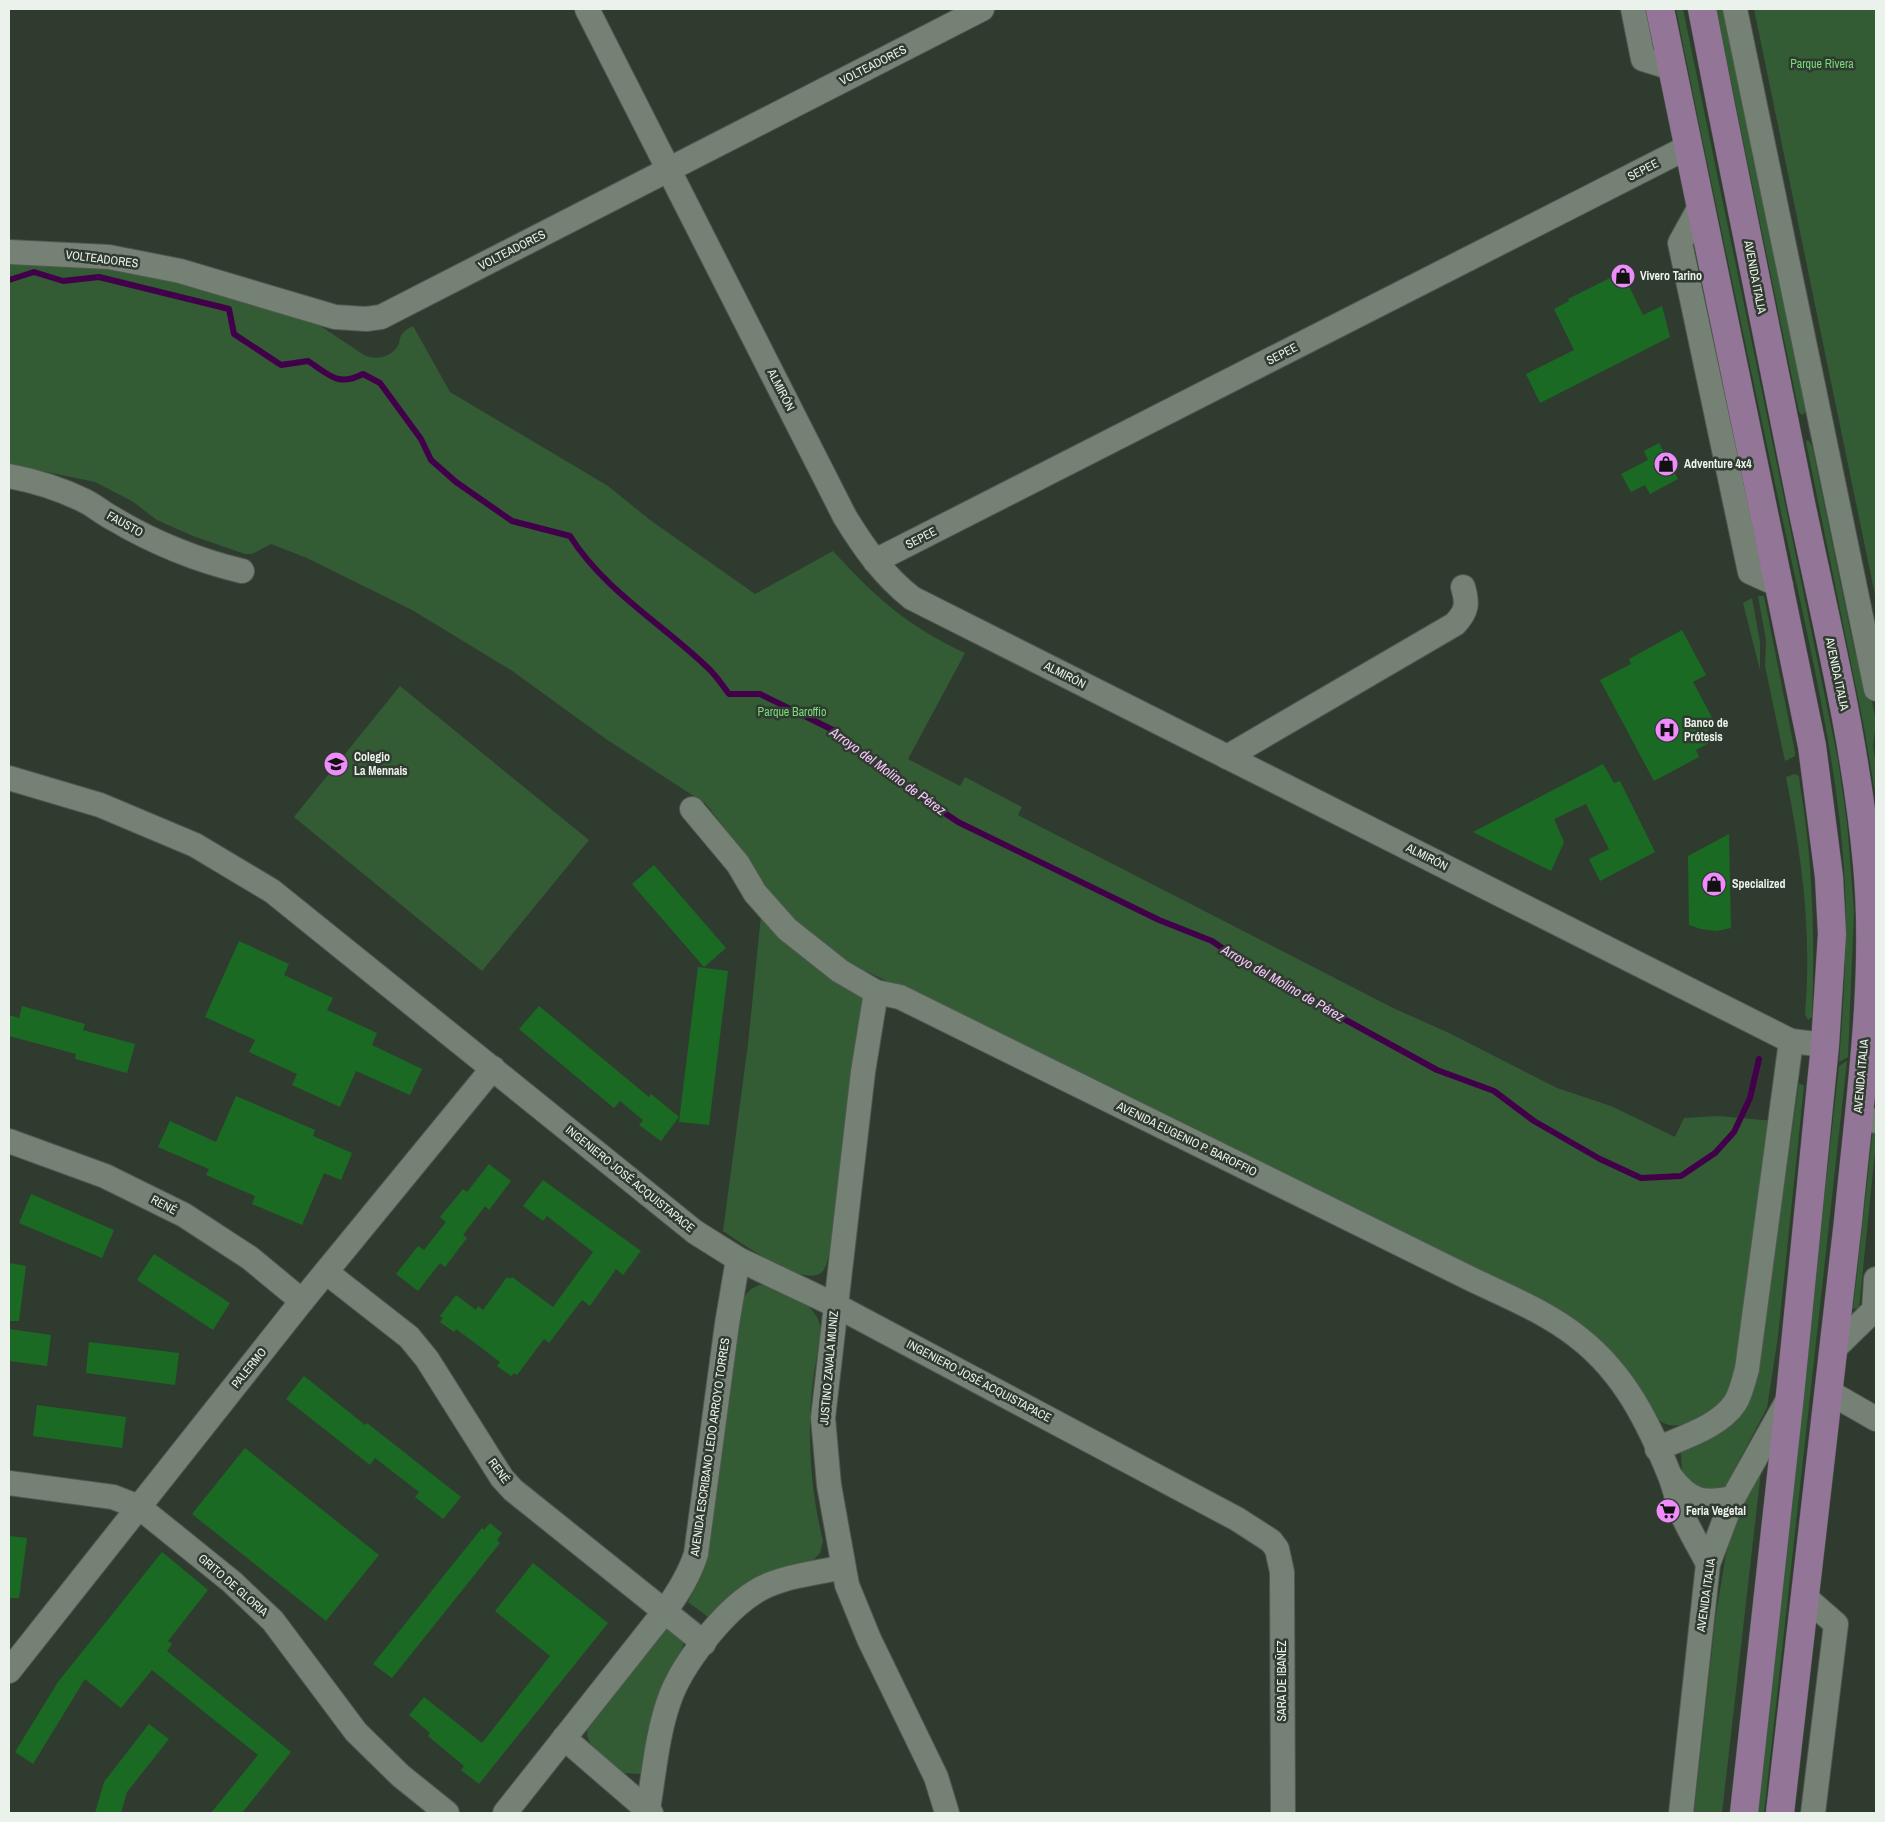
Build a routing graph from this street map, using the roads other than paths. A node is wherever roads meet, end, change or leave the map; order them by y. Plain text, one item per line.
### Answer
1 (587, 9) edge
2 (982, 9) edge
3 (1633, 9) edge
4 (1660, 9) edge
5 (1702, 9) edge
6 (1735, 9) edge
7 (1672, 68) junction
8 (1688, 146) junction
9 (670, 170) junction
10 (9, 252) edge
11 (1821, 425) junction
12 (1787, 434) junction
13 (9, 476) edge
14 (875, 561) junction
15 (242, 572) dead end
16 (1463, 588) dead end
17 (1876, 689) edge
18 (1227, 757) junction
19 (9, 778) edge
20 (692, 809) dead end
21 (876, 992) junction
22 (1791, 1041) junction
23 (1826, 1045) junction
24 (493, 1068) junction
25 (1867, 1119) edge
26 (9, 1141) edge
27 (738, 1259) junction
28 (326, 1272) junction
29 (1876, 1279) edge
30 (302, 1301) junction
31 (835, 1304) junction
32 (1834, 1349) junction
33 (1829, 1392) junction
34 (1790, 1396) junction
35 (1876, 1419) edge
36 (1657, 1449) junction
37 (1670, 1476) junction
38 (9, 1483) edge
39 (1733, 1498) junction
40 (139, 1507) junction
41 (1277, 1549) joint
42 (1708, 1564) junction
43 (842, 1567) junction
44 (1805, 1597) junction
45 (665, 1611) junction
46 (704, 1643) junction
47 (9, 1671) edge
48 (564, 1738) junction
49 (649, 1811) edge
50 (447, 1813) edge
51 (505, 1813) edge
52 (947, 1813) edge
53 (1283, 1813) edge
54 (1681, 1813) edge
55 (1744, 1813) edge
56 (1780, 1813) edge
57 (1813, 1813) edge

1 - 9 street, ALMIRÓN
2 - 9 street, VOLTEADORES
3 - 7 street
4 - 7 main road, AVENIDA ITALIA
5 - 12 main road, AVENIDA ITALIA
6 - 11 street
7 - 8 main road, AVENIDA ITALIA
8 - 14 street, SEPEE
8 - 23 main road, AVENIDA ITALIA
9 - 10 street, VOLTEADORES
9 - 14 street, ALMIRÓN
11 - 12 street
11 - 17 street
12 - 25 main road, AVENIDA ITALIA
13 - 15 street, FAUSTO
14 - 18 street, ALMIRÓN
16 - 18 street
18 - 22 street, ALMIRÓN
19 - 24 street, INGENIERO JOSÉ ACQUISTAPACE
20 - 21 street, AVENIDA EUGENIO P. BAROFFIO
21 - 31 street, JUSTINO ZAVALA MUNIZ
21 - 36 street, AVENIDA EUGENIO P. BAROFFIO
22 - 23 street, ALMIRÓN
22 - 36 street
23 - 34 main road, AVENIDA ITALIA
24 - 27 street, INGENIERO JOSÉ ACQUISTAPACE
24 - 28 street, PALERMO
25 - 32 main road, AVENIDA ITALIA
26 - 30 street, RENÉ
27 - 31 street, INGENIERO JOSÉ ACQUISTAPACE
27 - 45 street, AVENIDA ESCRIBANO LEDO ARROYO TORRES
28 - 30 street, PALERMO
28 - 45 street, RENÉ
29 - 32 street
30 - 40 street, PALERMO
31 - 41 street, INGENIERO JOSÉ ACQUISTAPACE
31 - 43 street, JUSTINO ZAVALA MUNIZ
32 - 33 main road, AVENIDA ITALIA
33 - 35 street
33 - 44 main road, AVENIDA ITALIA
34 - 39 street, AVENIDA ITALIA
34 - 55 main road, AVENIDA ITALIA
36 - 37 street, AVENIDA EUGENIO P. BAROFFIO
37 - 39 street, AVENIDA EUGENIO P. BAROFFIO
37 - 42 street, AVENIDA EUGENIO P. BAROFFIO
38 - 40 street, GRITO DE GLORIA
39 - 42 street, AVENIDA ITALIA
40 - 47 street, PALERMO
40 - 50 street, GRITO DE GLORIA
41 - 53 street, SARA DE IBAÑEZ
42 - 54 street, AVENIDA ITALIA
43 - 46 street
43 - 52 street, JUSTINO ZAVALA MUNIZ
44 - 56 main road, AVENIDA ITALIA
44 - 57 street
45 - 46 street, RENÉ
45 - 48 street, AVENIDA ESCRIBANO LEDO ARROYO TORRES
46 - 49 street
48 - 49 street
48 - 51 street, AVENIDA ESCRIBANO LEDO ARROYO TORRES

